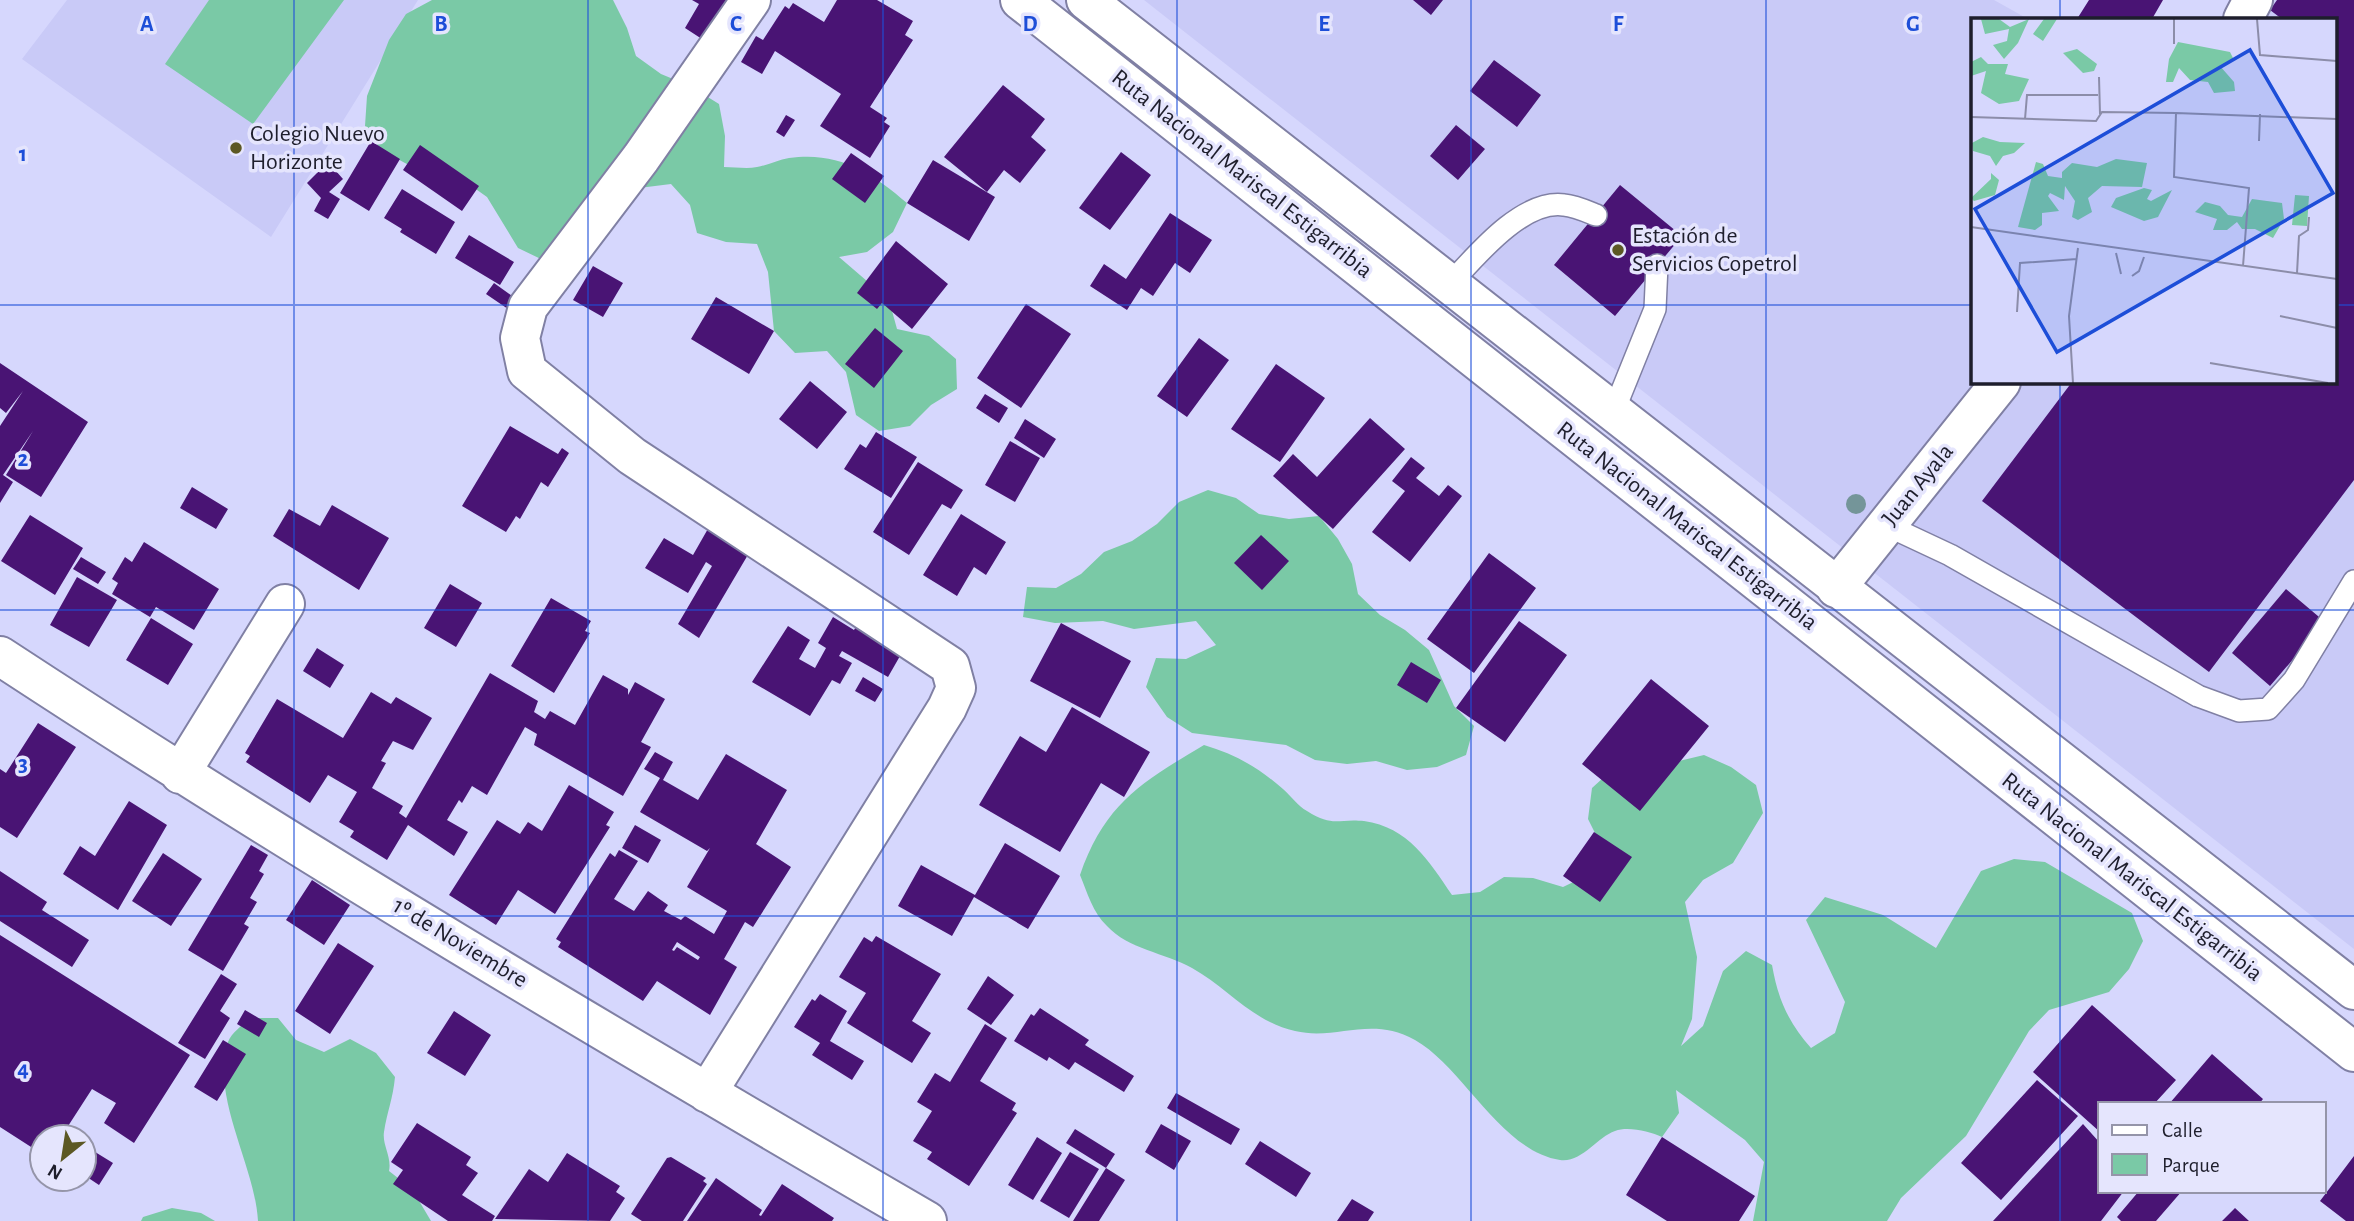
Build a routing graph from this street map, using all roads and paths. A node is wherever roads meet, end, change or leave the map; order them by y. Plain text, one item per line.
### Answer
1 (751, 0) edge
2 (1020, 0) edge
3 (1086, 0) edge
4 (2253, 0) edge
5 (2243, 18) edge
6 (1596, 215) dead end
7 (1657, 265) dead end
8 (1449, 285) junction
9 (2000, 383) edge
10 (1613, 413) junction
11 (1886, 525) junction
12 (2354, 581) edge
13 (1836, 588) junction
14 (285, 604) dead end
15 (0, 656) edge
16 (180, 774) junction
17 (2354, 990) edge
18 (2354, 1052) edge
19 (707, 1093) junction
20 (927, 1221) edge

1 - 19 main road
2 - 18 main road, Ruta Nacional Mariscal Estigarribia
3 - 8 main road, Ruta Nacional Mariscal Estigarribia
4 - 5 main road
6 - 8 lane
7 - 10 lane
8 - 10 main road, Ruta Nacional Mariscal Estigarribia
9 - 11 main road, Juan Ayala
10 - 13 main road, Ruta Nacional Mariscal Estigarribia
11 - 12 lane
11 - 13 main road, Juan Ayala
13 - 17 main road, Ruta Nacional Mariscal Estigarribia
14 - 16 main road
15 - 16 main road, 1º de Noviembre
16 - 19 main road, 1º de Noviembre
19 - 20 main road, 1º de Noviembre

